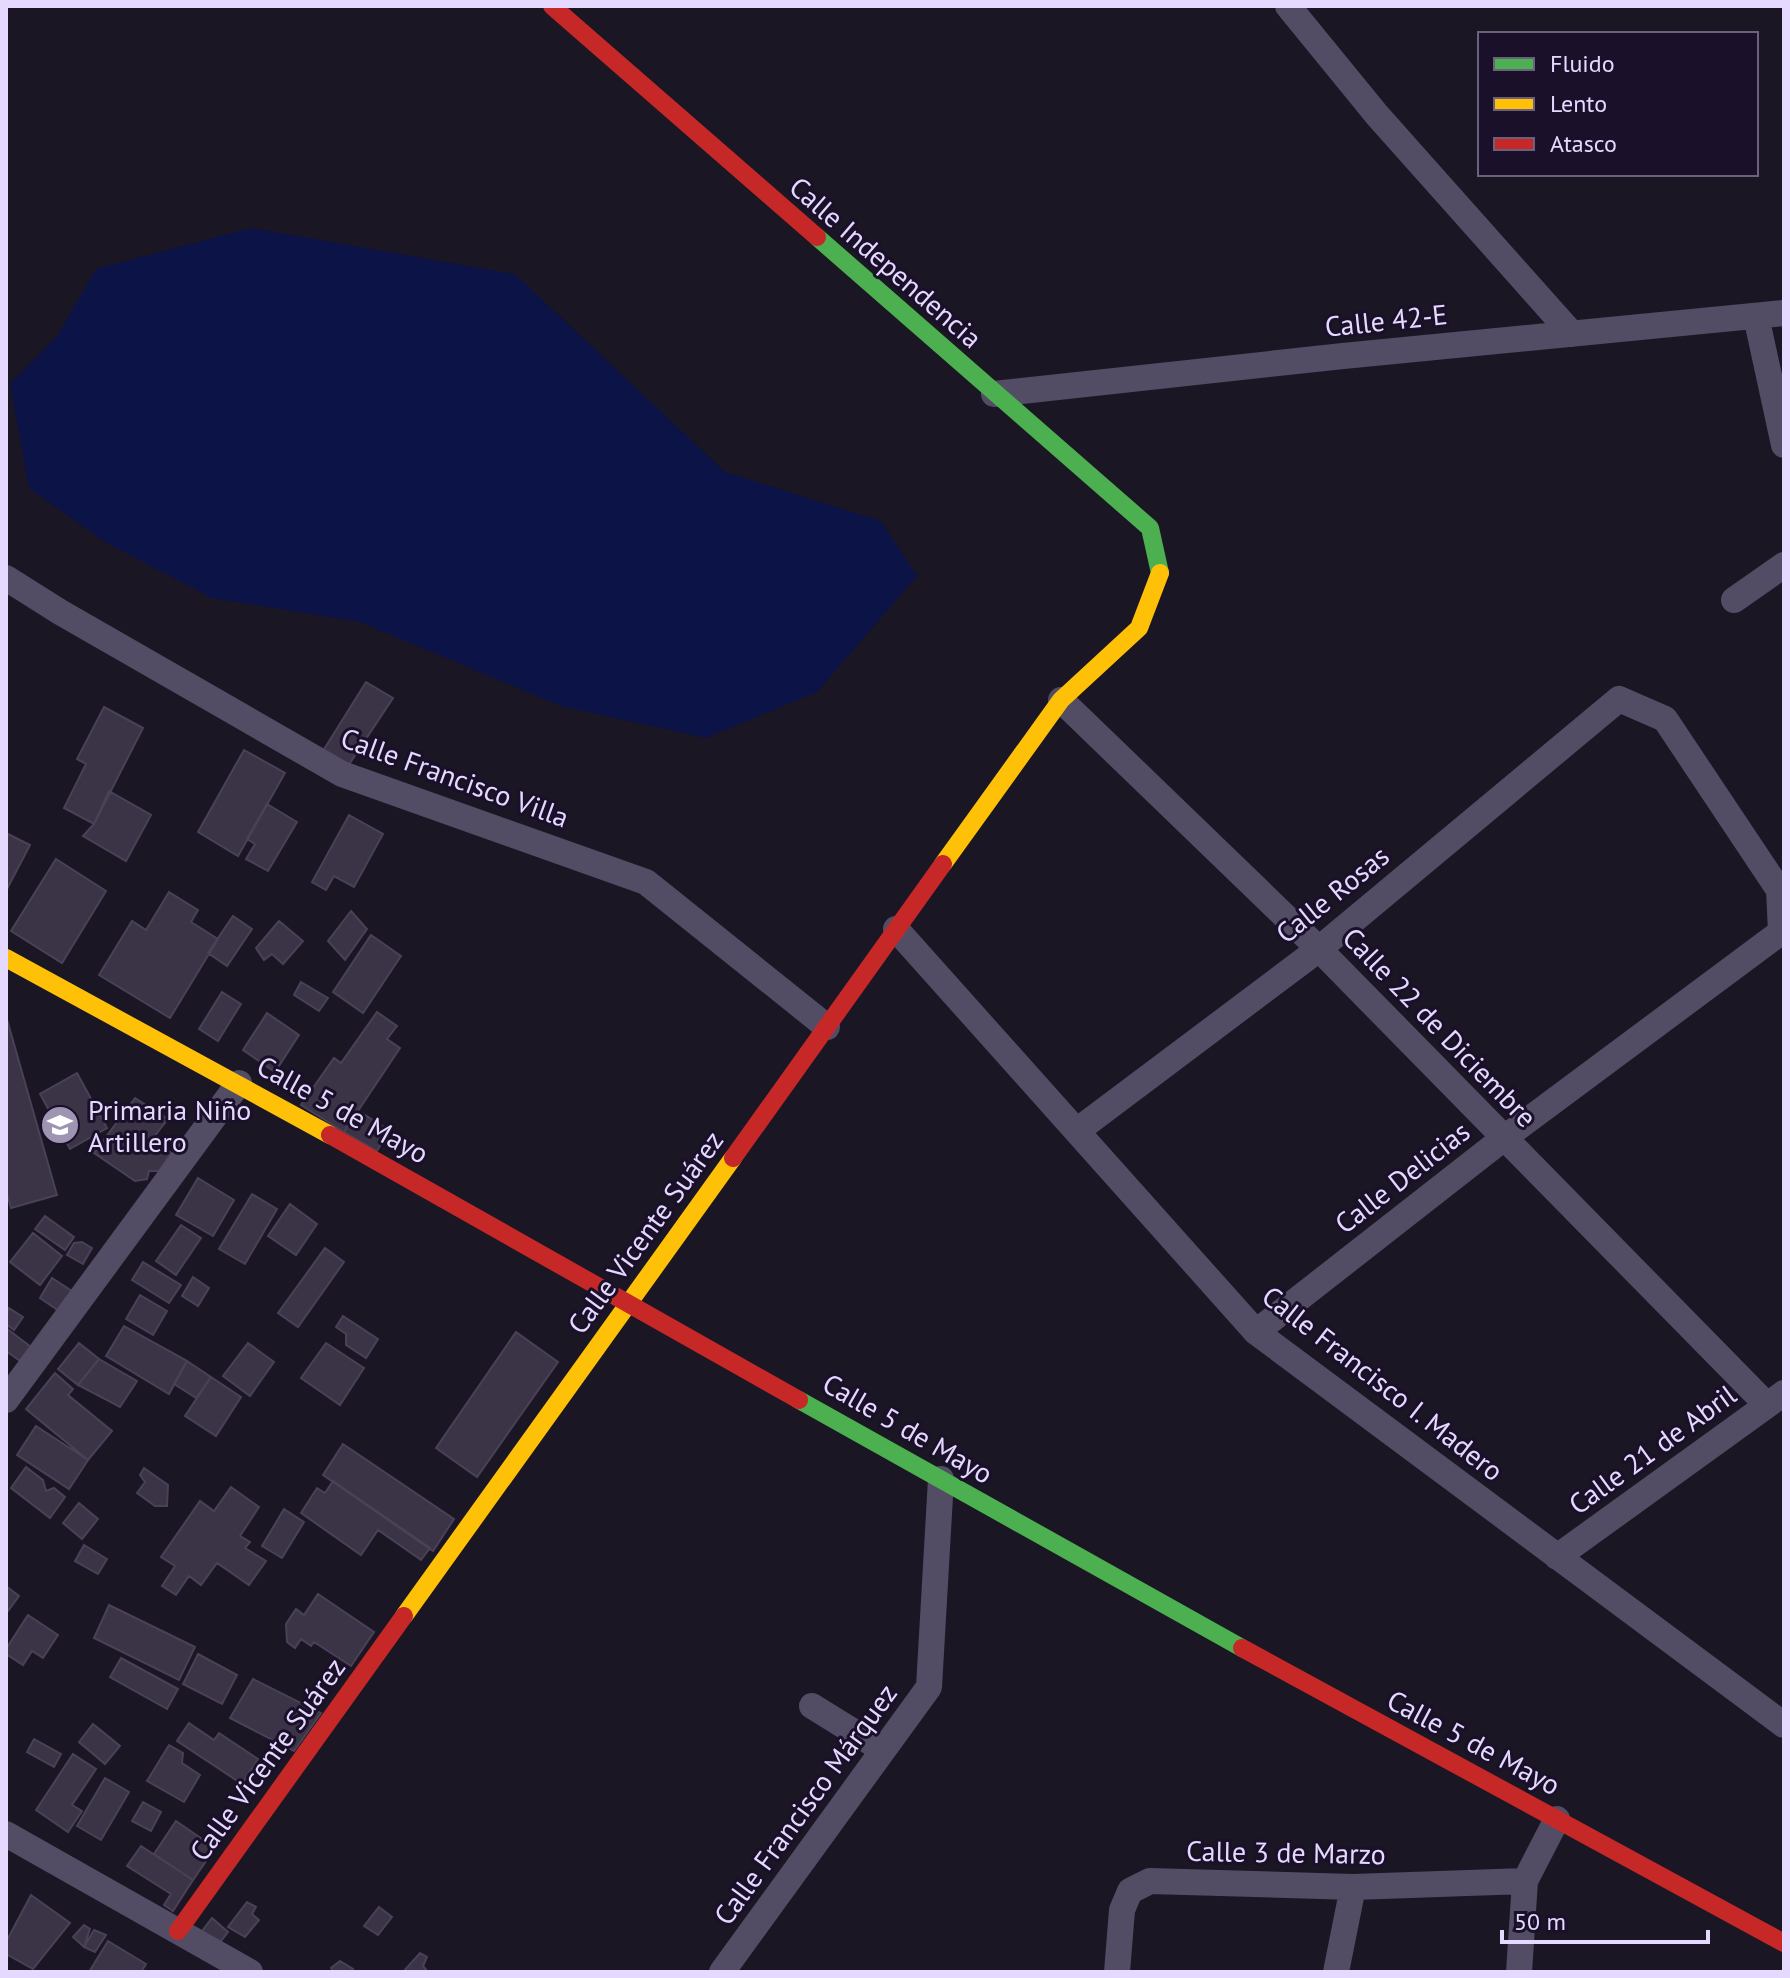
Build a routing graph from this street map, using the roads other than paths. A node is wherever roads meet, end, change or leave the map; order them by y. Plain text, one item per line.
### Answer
1 (552, 6) edge
2 (1288, 6) edge
3 (1784, 313) edge
4 (1756, 316) junction
5 (1572, 334) junction
6 (994, 394) junction
7 (1784, 445) edge
8 (1784, 565) edge
9 (1160, 573) joint
10 (6, 578) edge
11 (1734, 600) dead end
12 (1619, 699) joint
13 (1061, 700) junction
14 (896, 929) junction
15 (1319, 949) junction
16 (6, 958) edge
17 (827, 1027) junction
18 (239, 1083) junction
19 (1078, 1130) junction
20 (1504, 1138) junction
21 (629, 1302) junction
22 (1256, 1332) junction
23 (1776, 1399) edge
24 (6, 1400) edge
25 (941, 1479) junction
26 (1557, 1557) junction
27 (812, 1706) dead end
28 (1784, 1725) edge
29 (883, 1750) junction
30 (1557, 1819) junction
31 (6, 1834) edge
32 (1525, 1881) junction
33 (1353, 1887) junction
34 (178, 1931) junction
35 (1784, 1943) edge
36 (250, 1972) edge
37 (722, 1972) edge
38 (1117, 1972) edge
39 (1336, 1972) edge
40 (1519, 1972) edge

1 - 6 street, Calle Independencia
2 - 5 street
3 - 4 street, Calle 42-E
4 - 5 street, Calle 42-E
4 - 7 street
5 - 6 street, Calle 42-E
6 - 9 street, Calle Independencia
8 - 11 street
9 - 13 street, Calle Vicente Suárez
10 - 17 street, Calle Francisco Villa
12 - 15 street, Calle Rosas
12 - 20 street, Calle Delicias
13 - 14 street, Calle Vicente Suárez
13 - 15 street, Calle 22 de Diciembre
14 - 17 street, Calle Vicente Suárez
14 - 19 street, Calle Francisco I. Madero
15 - 19 street, Calle Rosas
15 - 20 street, Calle 22 de Diciembre
16 - 18 street, Calle 5 de Mayo
17 - 21 street, Calle Vicente Suárez
18 - 21 street, Calle 5 de Mayo
18 - 24 street
19 - 22 street, Calle Francisco I. Madero
20 - 22 street, Calle Delicias
20 - 23 street, Calle 22 de Diciembre
21 - 25 street, Calle 5 de Mayo
21 - 34 street, Calle Vicente Suárez
22 - 26 street, Calle Francisco I. Madero
23 - 26 street, Calle 21 de Abril
25 - 29 street, Calle Francisco Márquez
25 - 30 street, Calle 5 de Mayo
26 - 28 street, Calle Francisco I. Madero
27 - 29 street
29 - 37 street, Calle Francisco Márquez
30 - 32 street
30 - 35 street, Calle 5 de Mayo
31 - 34 street
32 - 33 street, Calle 3 de Marzo
32 - 40 street
33 - 38 street, Calle 3 de Marzo
33 - 39 street
34 - 36 street

